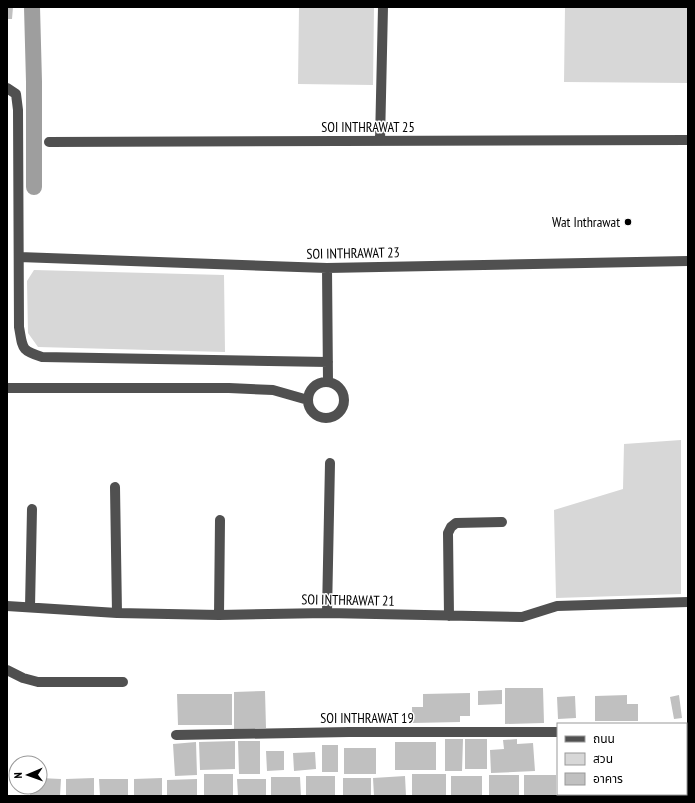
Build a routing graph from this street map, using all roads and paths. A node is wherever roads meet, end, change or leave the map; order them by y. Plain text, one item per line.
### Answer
1 (383, 7) edge
2 (7, 88) edge
3 (688, 140) edge
4 (380, 141) junction
5 (49, 142) dead end
6 (19, 257) junction
7 (688, 261) edge
8 (327, 268) junction
9 (328, 362) junction
10 (328, 382) junction
11 (7, 388) edge
12 (308, 400) junction
13 (330, 463) dead end
14 (115, 487) dead end
15 (32, 510) dead end
16 (220, 520) dead end
17 (502, 522) dead end
18 (688, 602) edge
19 (7, 606) edge
20 (30, 607) junction
21 (117, 613) junction
22 (327, 613) junction
23 (219, 615) junction
24 (449, 616) junction
25 (7, 670) edge
26 (123, 682) dead end
27 (557, 732) edge
28 (176, 735) dead end

1 - 4 street
2 - 6 street
3 - 4 street, SOI INTHRAWAT 25
4 - 5 street, SOI INTHRAWAT 25
6 - 8 street, SOI INTHRAWAT 23
6 - 9 street
7 - 8 street, SOI INTHRAWAT 23
8 - 9 street
9 - 10 street
10 - 12 street
10 - 12 street
11 - 12 street
13 - 22 street
14 - 21 street
15 - 20 street
16 - 23 street
17 - 24 street
18 - 24 street, SOI INTHRAWAT 21
19 - 20 street, SOI INTHRAWAT 21
20 - 21 street, SOI INTHRAWAT 21
21 - 23 street, SOI INTHRAWAT 21
22 - 23 street, SOI INTHRAWAT 21
22 - 24 street, SOI INTHRAWAT 21
25 - 26 street
27 - 28 street, SOI INTHRAWAT 19

